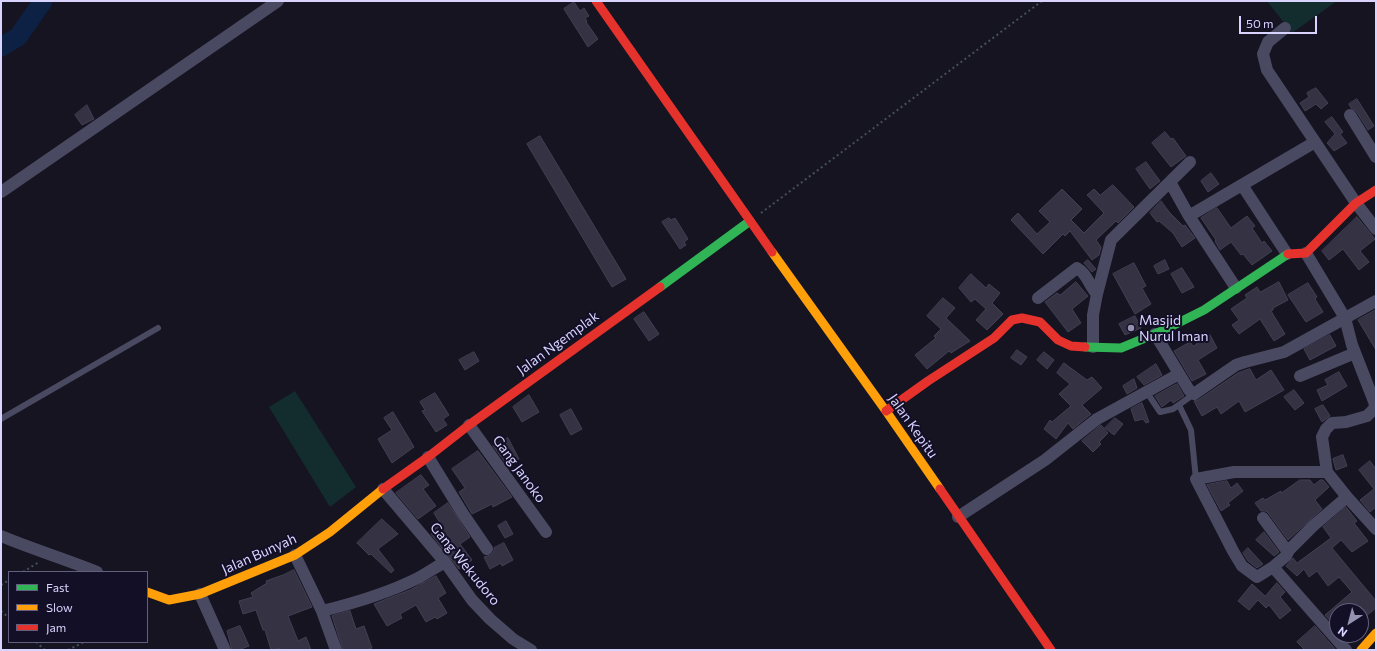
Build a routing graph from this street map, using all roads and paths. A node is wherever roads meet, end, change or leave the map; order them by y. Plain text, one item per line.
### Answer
1 (278, 1) edge
2 (596, 1) edge
3 (1042, 1) edge
4 (1285, 28) dead end
5 (1350, 115) dead end
6 (1315, 142) junction
7 (1376, 157) edge
8 (1190, 162) dead end
9 (1170, 182) junction
10 (1242, 185) junction
11 (1376, 190) edge
12 (1, 192) edge
13 (1356, 203) junction
14 (1189, 216) junction
15 (750, 221) junction
16 (1376, 228) edge
17 (1306, 253) junction
18 (1288, 254) junction
19 (1236, 288) junction
20 (1097, 294) junction
21 (1038, 298) dead end
22 (1376, 301) edge
23 (1345, 318) junction
24 (158, 328) dead end
25 (1155, 334) junction
26 (1093, 347) junction
27 (1356, 353) junction
28 (1179, 374) junction
29 (1300, 376) dead end
30 (1146, 391) junction
31 (1194, 394) junction
32 (1179, 406) junction
33 (886, 411) junction
34 (1, 419) edge
35 (469, 425) junction
36 (428, 457) junction
37 (1327, 472) junction
38 (1196, 473) junction
39 (383, 489) junction
40 (1347, 497) junction
41 (958, 517) junction
42 (1263, 518) dead end
43 (1376, 529) edge
44 (546, 532) dead end
45 (1, 536) edge
46 (487, 549) dead end
47 (1289, 550) junction
48 (51, 554) junction
49 (295, 555) junction
50 (445, 562) junction
51 (1273, 567) junction
52 (25, 571) edge
53 (94, 571) edge
54 (148, 592) edge
55 (200, 594) junction
56 (322, 611) junction
57 (1376, 633) edge
58 (37, 643) edge
59 (82, 643) edge
60 (45, 650) edge
61 (68, 650) edge
62 (225, 650) edge
63 (336, 650) edge
64 (531, 650) edge
65 (1051, 650) edge
66 (1346, 650) edge
67 (1361, 650) edge

1 - 12 street
2 - 15 street, Jalan Kepitu
3 - 15 path
4 - 6 street
5 - 7 street
6 - 10 street
6 - 13 street
8 - 9 street
9 - 14 street
9 - 20 street
10 - 14 street
10 - 18 street
11 - 13 street
13 - 16 street
13 - 17 street
14 - 19 street
15 - 33 street, Jalan Kepitu
15 - 35 street, Jalan Ngemplak
17 - 18 street
17 - 23 street
18 - 19 street
19 - 25 street
20 - 21 street
20 - 26 street
22 - 23 street
23 - 27 street
23 - 31 street
24 - 34 lane
25 - 26 street
25 - 28 street
26 - 33 street
27 - 29 street
27 - 37 street
28 - 30 street
28 - 31 street
30 - 32 lane
30 - 41 street
31 - 32 lane
32 - 38 lane
33 - 41 street, Jalan Kepitu
35 - 36 street, Jalan Ngemplak
35 - 44 street, Gang Janoko
36 - 39 street, Jalan Ngemplak
36 - 46 street
37 - 38 street
37 - 40 street
38 - 51 street
39 - 49 street, Jalan Bunyah
39 - 50 street, Gang Wekudoro
40 - 43 street
40 - 47 street
41 - 65 street, Jalan Kepitu
42 - 47 street
45 - 48 street
47 - 51 street
48 - 52 path
48 - 53 street
49 - 55 street, Jalan Bunyah
49 - 56 street
50 - 56 street
50 - 64 street, Gang Wekudoro
51 - 66 street
54 - 55 street, Jalan Bunyah
55 - 62 street
56 - 63 street
57 - 67 street
58 - 60 path
59 - 61 path

